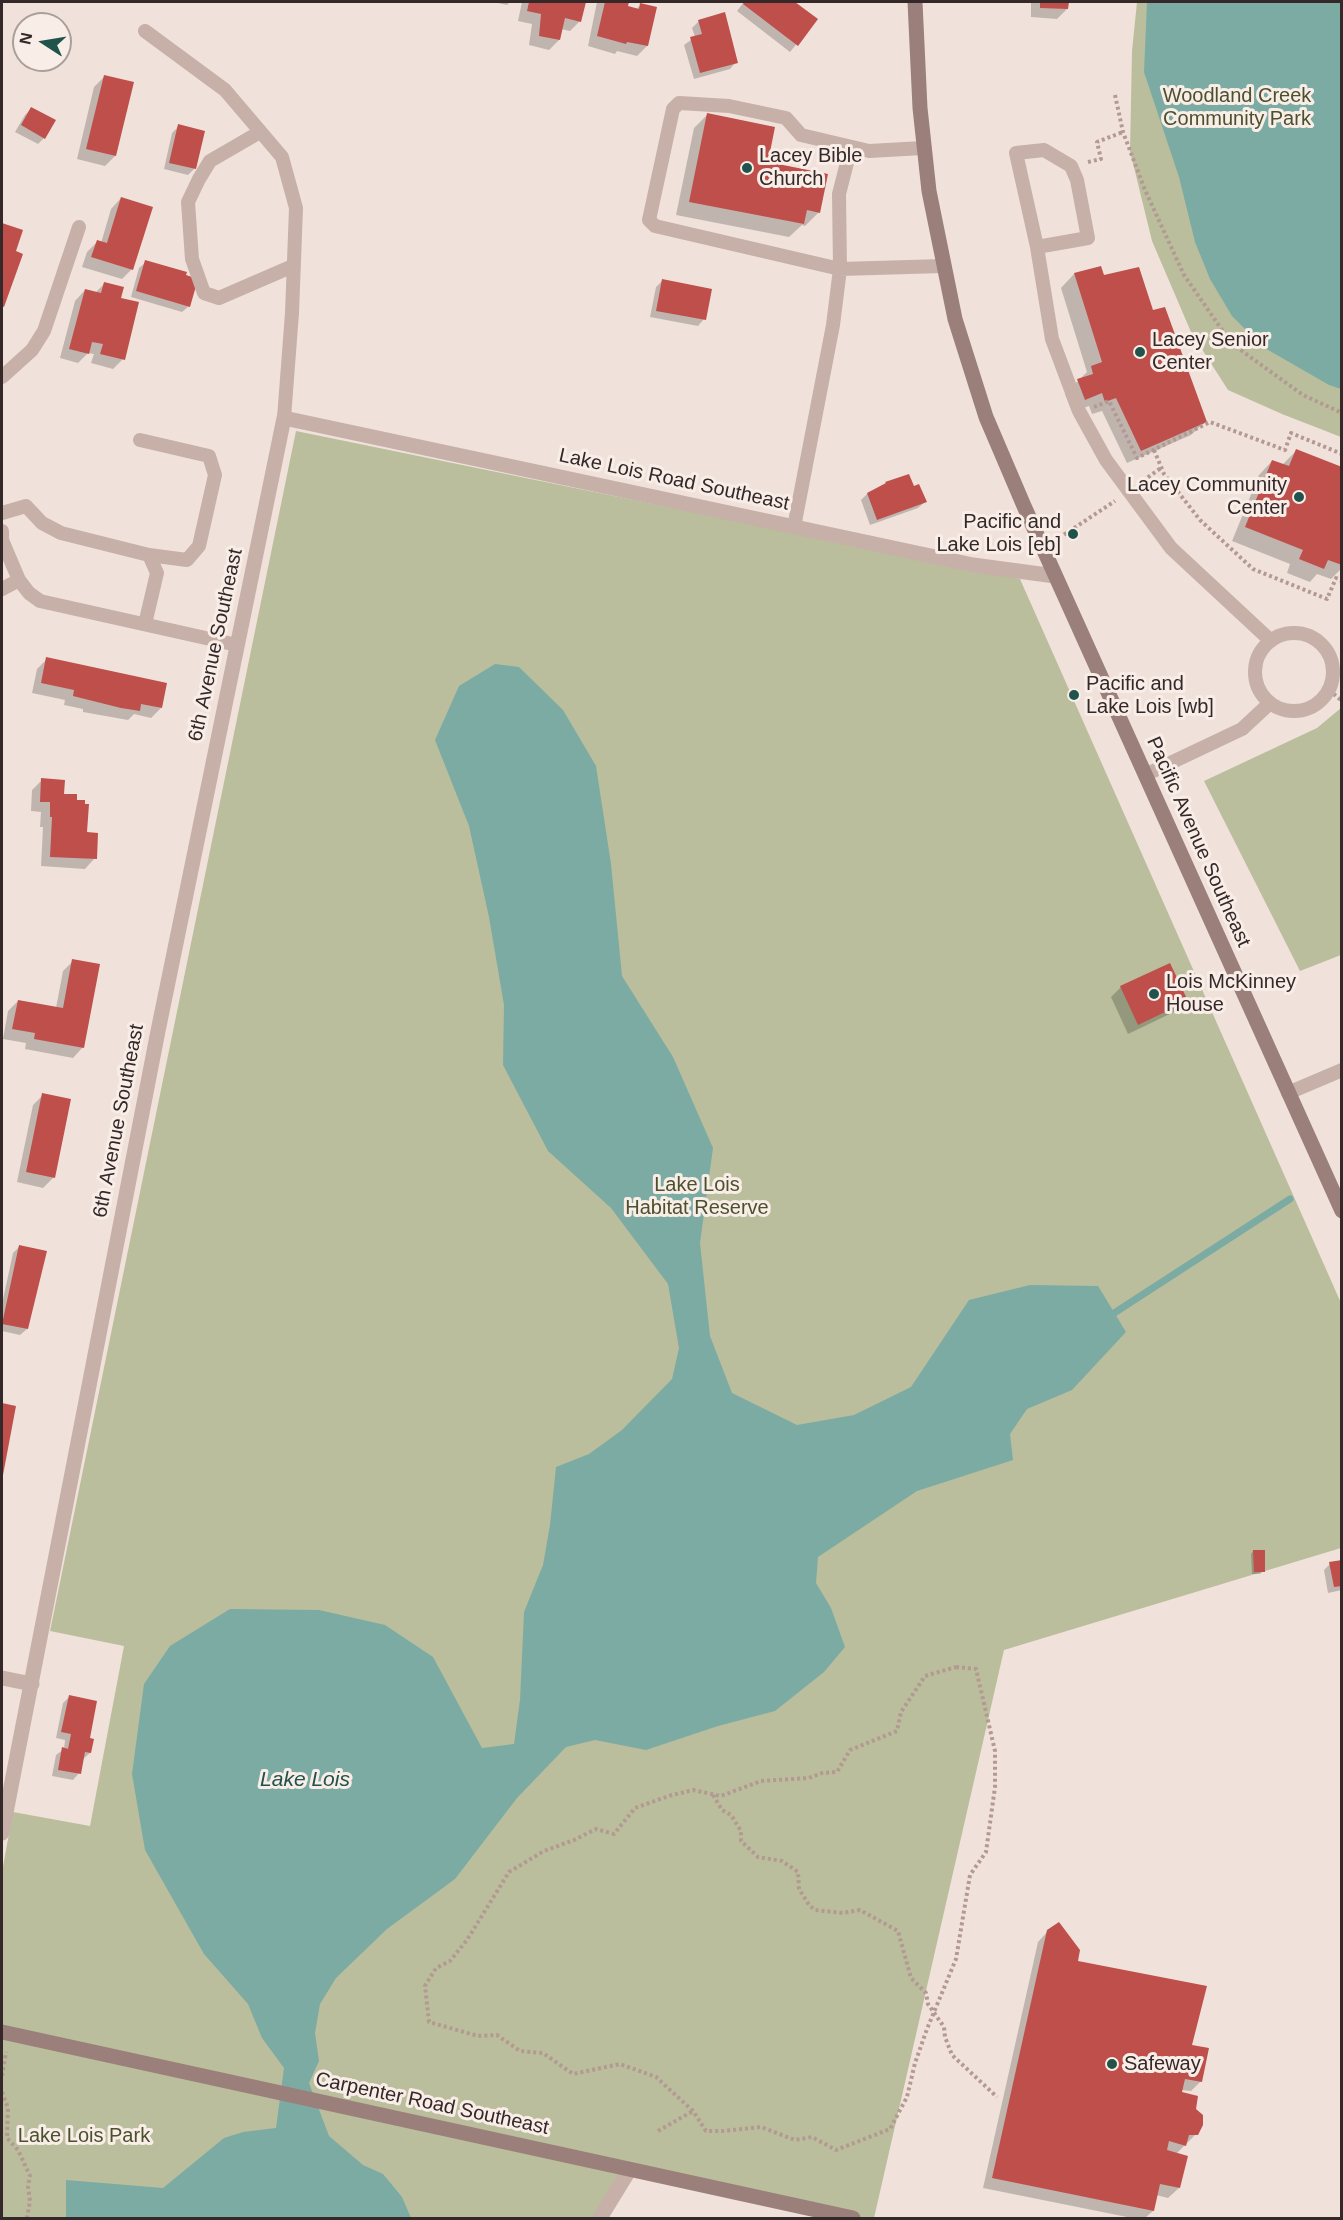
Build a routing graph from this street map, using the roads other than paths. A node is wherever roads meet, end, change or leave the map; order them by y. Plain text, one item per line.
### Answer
1 (915, 2) edge
2 (145, 31) dead end
3 (260, 132) junction
4 (851, 147) junction
5 (923, 147) junction
6 (79, 227) dead end
7 (1037, 247) junction
8 (293, 266) junction
9 (943, 266) junction
10 (840, 268) junction
11 (2, 375) edge
12 (285, 418) junction
13 (140, 440) dead end
14 (2, 513) edge
15 (794, 527) junction
16 (2, 531) edge
17 (149, 555) junction
18 (1055, 576) junction
19 (19, 580) junction
20 (2, 589) edge
21 (145, 624) junction
22 (1270, 641) junction
23 (237, 645) junction
24 (1336, 661) edge
25 (1270, 703) junction
26 (1145, 775) junction
27 (1341, 1070) edge
28 (1288, 1093) junction
29 (1341, 1211) edge
30 (2, 1678) edge
31 (32, 1684) junction
32 (2, 1833) edge
33 (5, 2033) edge
34 (630, 2169) junction
35 (600, 2218) edge
36 (853, 2218) edge

1 - 5 main road, Pacific Avenue Southeast
2 - 3 lane
3 - 8 lane
3 - 8 lane
4 - 5 lane
4 - 10 lane
4 - 10 lane
5 - 9 main road, Pacific Avenue Southeast
6 - 11 lane
7 - 7 lane
7 - 22 lane
8 - 12 lane
9 - 10 lane
9 - 18 main road, Pacific Avenue Southeast
10 - 15 lane
12 - 15 street, Lake Lois Road Southeast
12 - 23 street, 6th Avenue Southeast
13 - 17 lane
14 - 17 lane
15 - 18 street, Lake Lois Road Southeast
16 - 19 lane
17 - 21 lane
18 - 26 main road, Pacific Avenue Southeast
19 - 20 lane
19 - 21 lane
21 - 23 lane
22 - 24 lane
22 - 25 lane
23 - 31 street, 6th Avenue Southeast
24 - 25 lane
25 - 26 lane
26 - 28 main road, Pacific Avenue Southeast
27 - 28 lane
28 - 29 main road, Pacific Avenue Southeast
30 - 31 street
31 - 32 street, 6th Avenue Southeast
33 - 34 main road, Carpenter Road Southeast
34 - 35 street
34 - 36 main road, Carpenter Road Southeast

